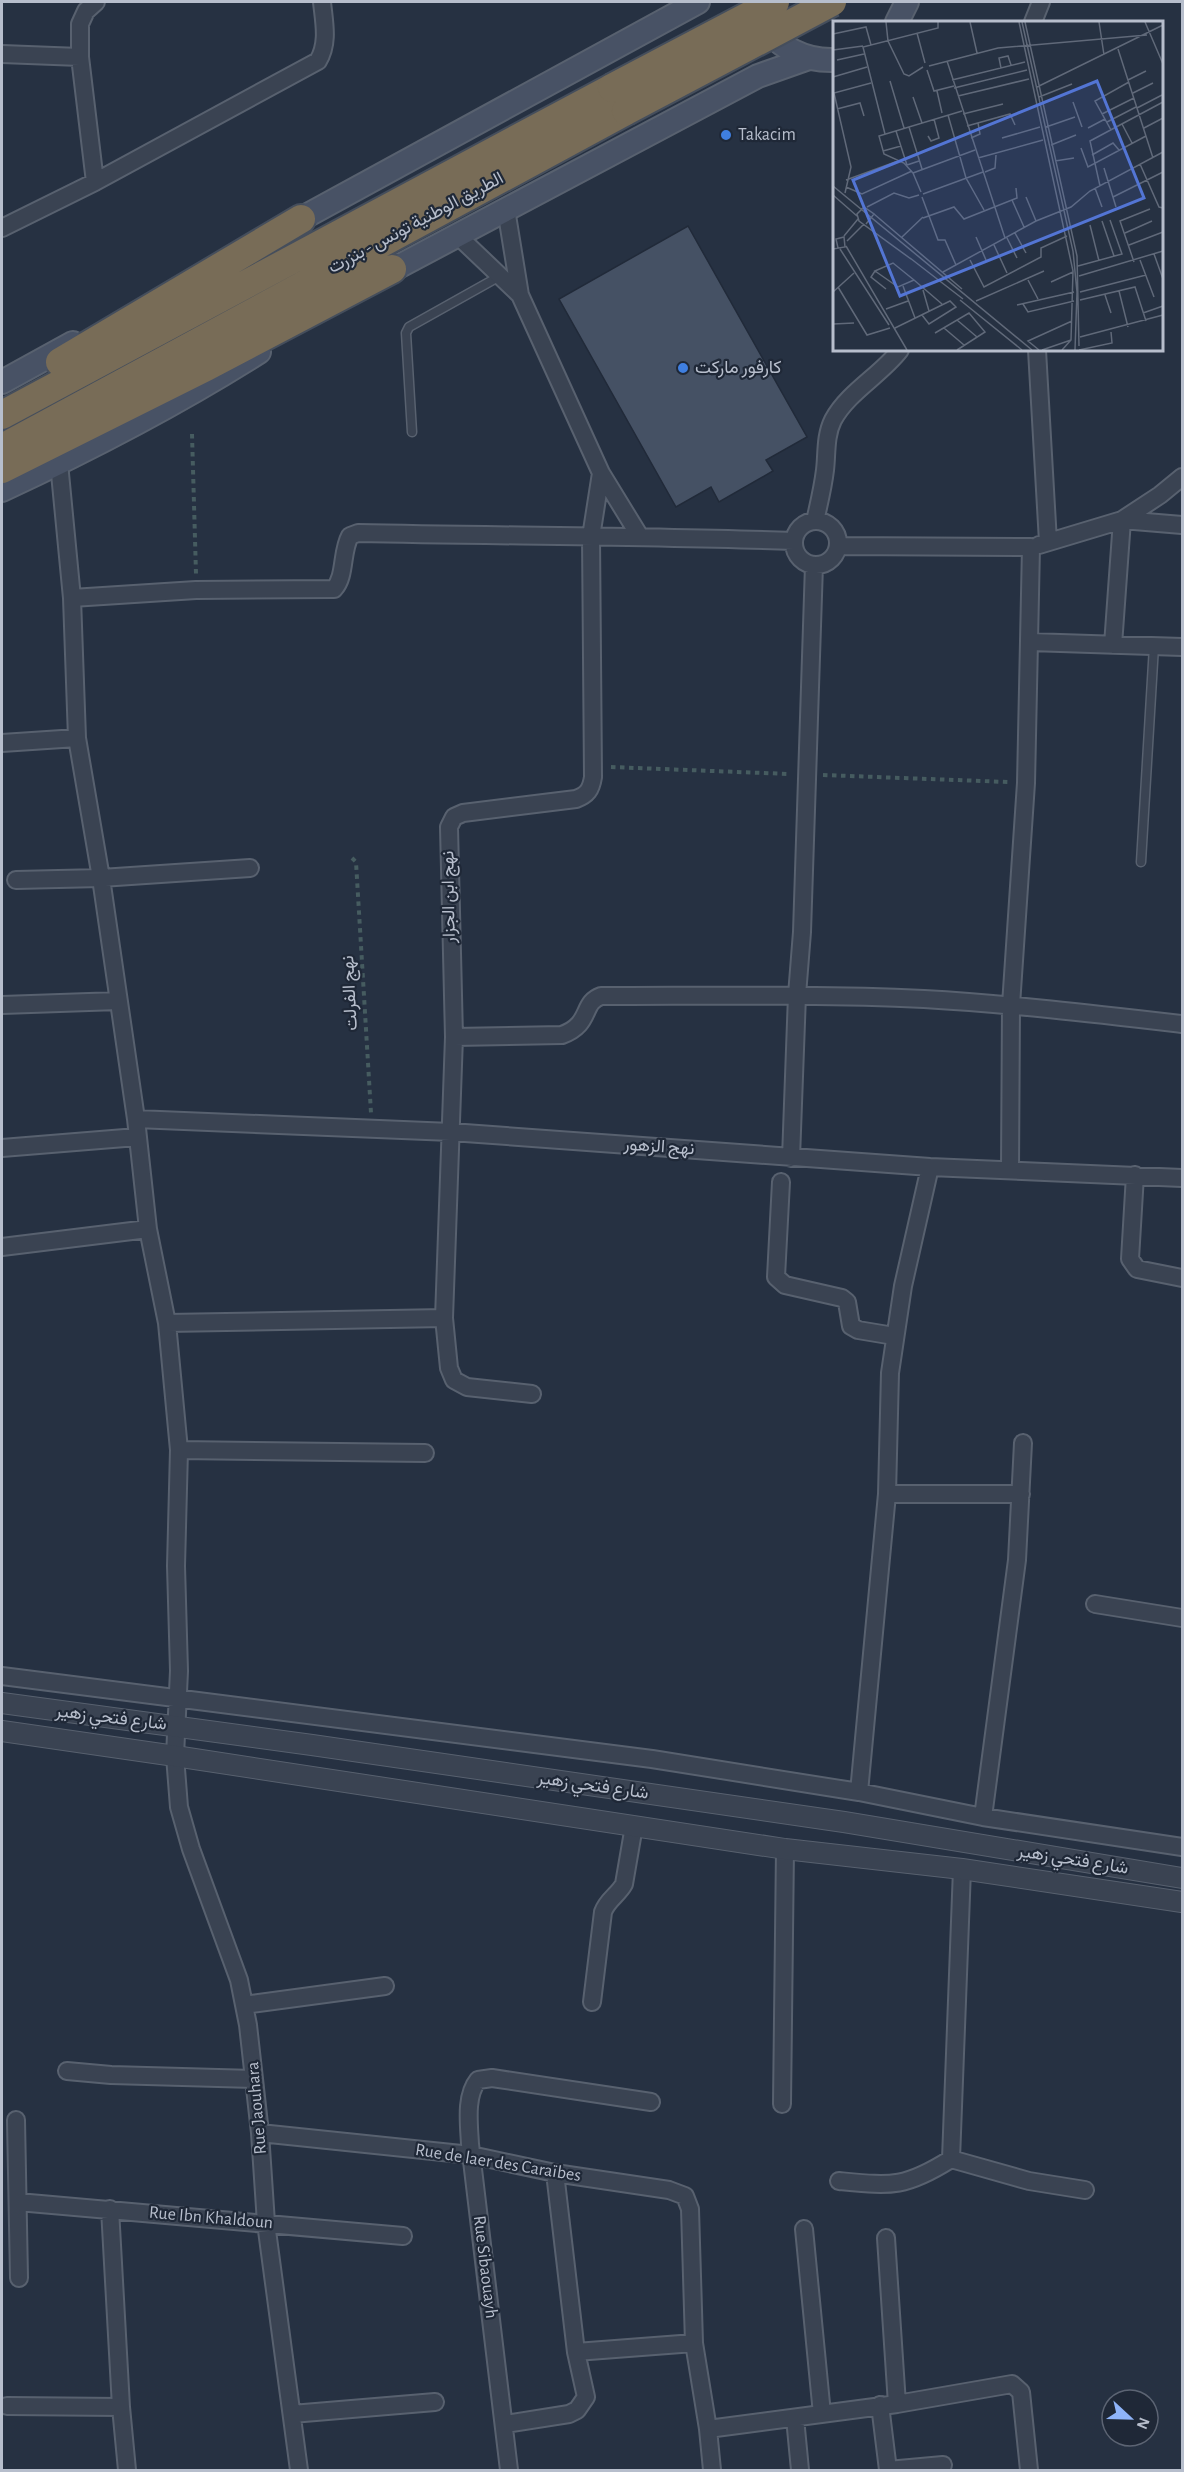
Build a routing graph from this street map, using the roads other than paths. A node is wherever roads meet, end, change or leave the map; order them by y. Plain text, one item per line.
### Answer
1 (96, 2) edge
2 (322, 2) edge
3 (698, 2) edge
4 (754, 2) edge
5 (775, 2) edge
6 (832, 2) edge
7 (907, 2) edge
8 (1041, 2) edge
9 (898, 21) edge
10 (1033, 21) edge
11 (2, 54) edge
12 (80, 57) junction
13 (825, 61) edge
14 (619, 99) junction
15 (95, 182) junction
16 (506, 209) junction
17 (301, 219) junction
18 (2, 228) edge
19 (457, 235) junction
20 (392, 269) junction
21 (500, 276) junction
22 (520, 295) junction
23 (899, 351) edge
24 (1037, 351) edge
25 (2, 382) edge
26 (2, 397) edge
27 (2, 415) edge
28 (412, 432) dead end
29 (2, 448) edge
30 (59, 463) junction
31 (2, 469) edge
32 (601, 473) junction
33 (1182, 477) edge
34 (2, 490) edge
35 (1122, 520) junction
36 (815, 521) junction
37 (1182, 525) edge
38 (639, 535) junction
39 (591, 537) junction
40 (794, 541) junction
41 (1039, 544) junction
42 (838, 546) junction
43 (814, 566) junction
44 (72, 598) junction
45 (1030, 642) junction
46 (1113, 645) junction
47 (1154, 645) junction
48 (1182, 647) edge
49 (77, 738) junction
50 (2, 743) edge
51 (1141, 862) dead end
52 (250, 868) dead end
53 (101, 878) junction
54 (16, 880) dead end
55 (797, 995) junction
56 (118, 1000) junction
57 (2, 1005) edge
58 (1011, 1005) junction
59 (1182, 1024) edge
60 (454, 1037) junction
61 (136, 1119) junction
62 (451, 1132) junction
63 (137, 1137) junction
64 (2, 1148) edge
65 (791, 1158) junction
66 (930, 1167) junction
67 (1010, 1169) junction
68 (1135, 1175) junction
69 (1182, 1178) edge
70 (781, 1182) dead end
71 (148, 1229) junction
72 (2, 1247) edge
73 (1182, 1278) edge
74 (444, 1318) junction
75 (167, 1323) junction
76 (894, 1336) junction
77 (532, 1394) dead end
78 (1023, 1443) dead end
79 (179, 1450) junction
80 (425, 1453) dead end
81 (887, 1494) junction
82 (1021, 1494) junction
83 (1095, 1604) dead end
84 (1182, 1618) edge
85 (2, 1676) edge
86 (178, 1700) junction
87 (2, 1703) edge
88 (176, 1726) junction
89 (2, 1731) edge
90 (175, 1756) junction
91 (859, 1792) junction
92 (983, 1817) junction
93 (634, 1826) junction
94 (1182, 1847) edge
95 (785, 1849) junction
96 (962, 1869) junction
97 (1182, 1878) edge
98 (1182, 1902) edge
99 (385, 1986) dead end
100 (592, 2002) dead end
101 (244, 2005) junction
102 (67, 2071) dead end
103 (255, 2079) junction
104 (651, 2102) dead end
105 (782, 2104) dead end
106 (16, 2120) dead end
107 (260, 2133) junction
108 (471, 2155) junction
109 (951, 2159) junction
110 (555, 2173) junction
111 (839, 2181) dead end
112 (1085, 2190) dead end
113 (18, 2202) junction
114 (110, 2209) junction
115 (266, 2223) junction
116 (804, 2229) dead end
117 (403, 2236) dead end
118 (886, 2238) dead end
119 (19, 2278) dead end
120 (694, 2343) junction
121 (576, 2352) junction
122 (435, 2402) dead end
123 (888, 2405) junction
124 (7, 2406) dead end
125 (121, 2407) junction
126 (292, 2414) junction
127 (822, 2414) junction
128 (795, 2418) junction
129 (505, 2424) junction
130 (708, 2429) junction
131 (944, 2465) dead end
132 (127, 2470) edge
133 (299, 2470) edge
134 (509, 2470) edge
135 (712, 2470) edge
136 (800, 2470) edge
137 (888, 2470) edge
138 (1029, 2470) edge

1 - 12 street
2 - 15 street
3 - 17 main road
4 - 13 main road
5 - 14 highway, الطريق الوطنية تونس - بنزرت, bridge
6 - 14 highway, الطريق الوطنية تونس - بنزرت, bridge
7 - 9 main road
8 - 10 street
11 - 12 street
12 - 15 street
13 - 16 main road
14 - 27 highway, الطريق الوطنية تونس - بنزرت
14 - 29 highway, الطريق الوطنية تونس - بنزرت
15 - 18 street
16 - 19 main road
16 - 22 street
17 - 25 main road
17 - 26 highway
19 - 20 main road
19 - 21 street
20 - 30 main road
20 - 31 highway
21 - 22 street
21 - 28 lane
22 - 32 street
23 - 36 street
24 - 41 street
30 - 34 main road
30 - 44 street, Rue Jaouhara
32 - 38 street
32 - 39 street
33 - 35 street
35 - 37 street
35 - 41 street
35 - 46 street
36 - 40 street
36 - 42 street
38 - 39 street
38 - 40 street
39 - 44 street
39 - 60 street, نهج ابن الجزار
40 - 43 street
41 - 42 street
41 - 45 street
42 - 43 street
43 - 55 street
44 - 49 street, Rue Jaouhara
45 - 46 street
45 - 58 street
46 - 47 street
47 - 48 street
47 - 51 lane
49 - 50 street
49 - 53 street, Rue Jaouhara
52 - 53 street
53 - 54 street
53 - 56 street, Rue Jaouhara
55 - 58 street
55 - 60 street
55 - 65 street
56 - 57 street
56 - 61 street, Rue Jaouhara
58 - 59 street
58 - 67 street
60 - 62 street, نهج ابن الجزار
61 - 62 street, نهج الزهور
61 - 63 street, Rue Jaouhara
62 - 65 street, نهج الزهور
62 - 74 street, نهج ابن الجزار
63 - 64 street
63 - 71 street, Rue Jaouhara
65 - 66 street, نهج الزهور
66 - 67 street, نهج الزهور
66 - 76 street
67 - 68 street, نهج الزهور
68 - 69 street, نهج الزهور
68 - 73 street
70 - 76 street
71 - 72 street
71 - 75 street, Rue Jaouhara
74 - 75 street
74 - 77 street, نهج ابن الجزار
75 - 79 street, Rue Jaouhara
76 - 81 street
78 - 82 street
79 - 80 street
79 - 86 street, Rue Jaouhara
81 - 82 street
81 - 91 street
82 - 92 street
83 - 84 street
85 - 86 street
86 - 88 street, Rue Jaouhara
86 - 91 street
87 - 88 street, شارع فتحي زهير
88 - 90 street, Rue Jaouhara
88 - 97 street, شارع فتحي زهير
89 - 90 street, شارع فتحي زهير
90 - 93 street, شارع فتحي زهير
90 - 101 street, Rue Jaouhara
91 - 92 street
92 - 94 street
93 - 95 street, شارع فتحي زهير
93 - 100 street
95 - 96 street, شارع فتحي زهير
95 - 105 street
96 - 98 street, شارع فتحي زهير
96 - 109 street
99 - 101 street
101 - 103 street, Rue Jaouhara
102 - 103 street
103 - 107 street, Rue Jaouhara
104 - 108 street, Rue Sibaouayh
106 - 113 street
107 - 108 street, Rue de laer des Caraïbes
107 - 115 street, Rue Jaouhara
108 - 110 street, Rue de laer des Caraïbes
108 - 129 street, Rue Sibaouayh
109 - 111 street
109 - 112 street
110 - 120 street, Rue de laer des Caraïbes
110 - 121 street
113 - 114 street, Rue Ibn Khaldoun
113 - 119 street
114 - 115 street, Rue Ibn Khaldoun
114 - 125 street
115 - 117 street, Rue Ibn Khaldoun
115 - 126 street, Rue Jaouhara
116 - 127 street
118 - 123 street
120 - 121 street
120 - 130 street
121 - 129 street
122 - 126 street
123 - 127 street
123 - 137 street
123 - 138 street
124 - 125 street
125 - 132 street
126 - 133 street, Rue Jaouhara
127 - 128 street
128 - 130 street
128 - 136 street
129 - 134 street, Rue Sibaouayh
130 - 135 street
131 - 137 street

